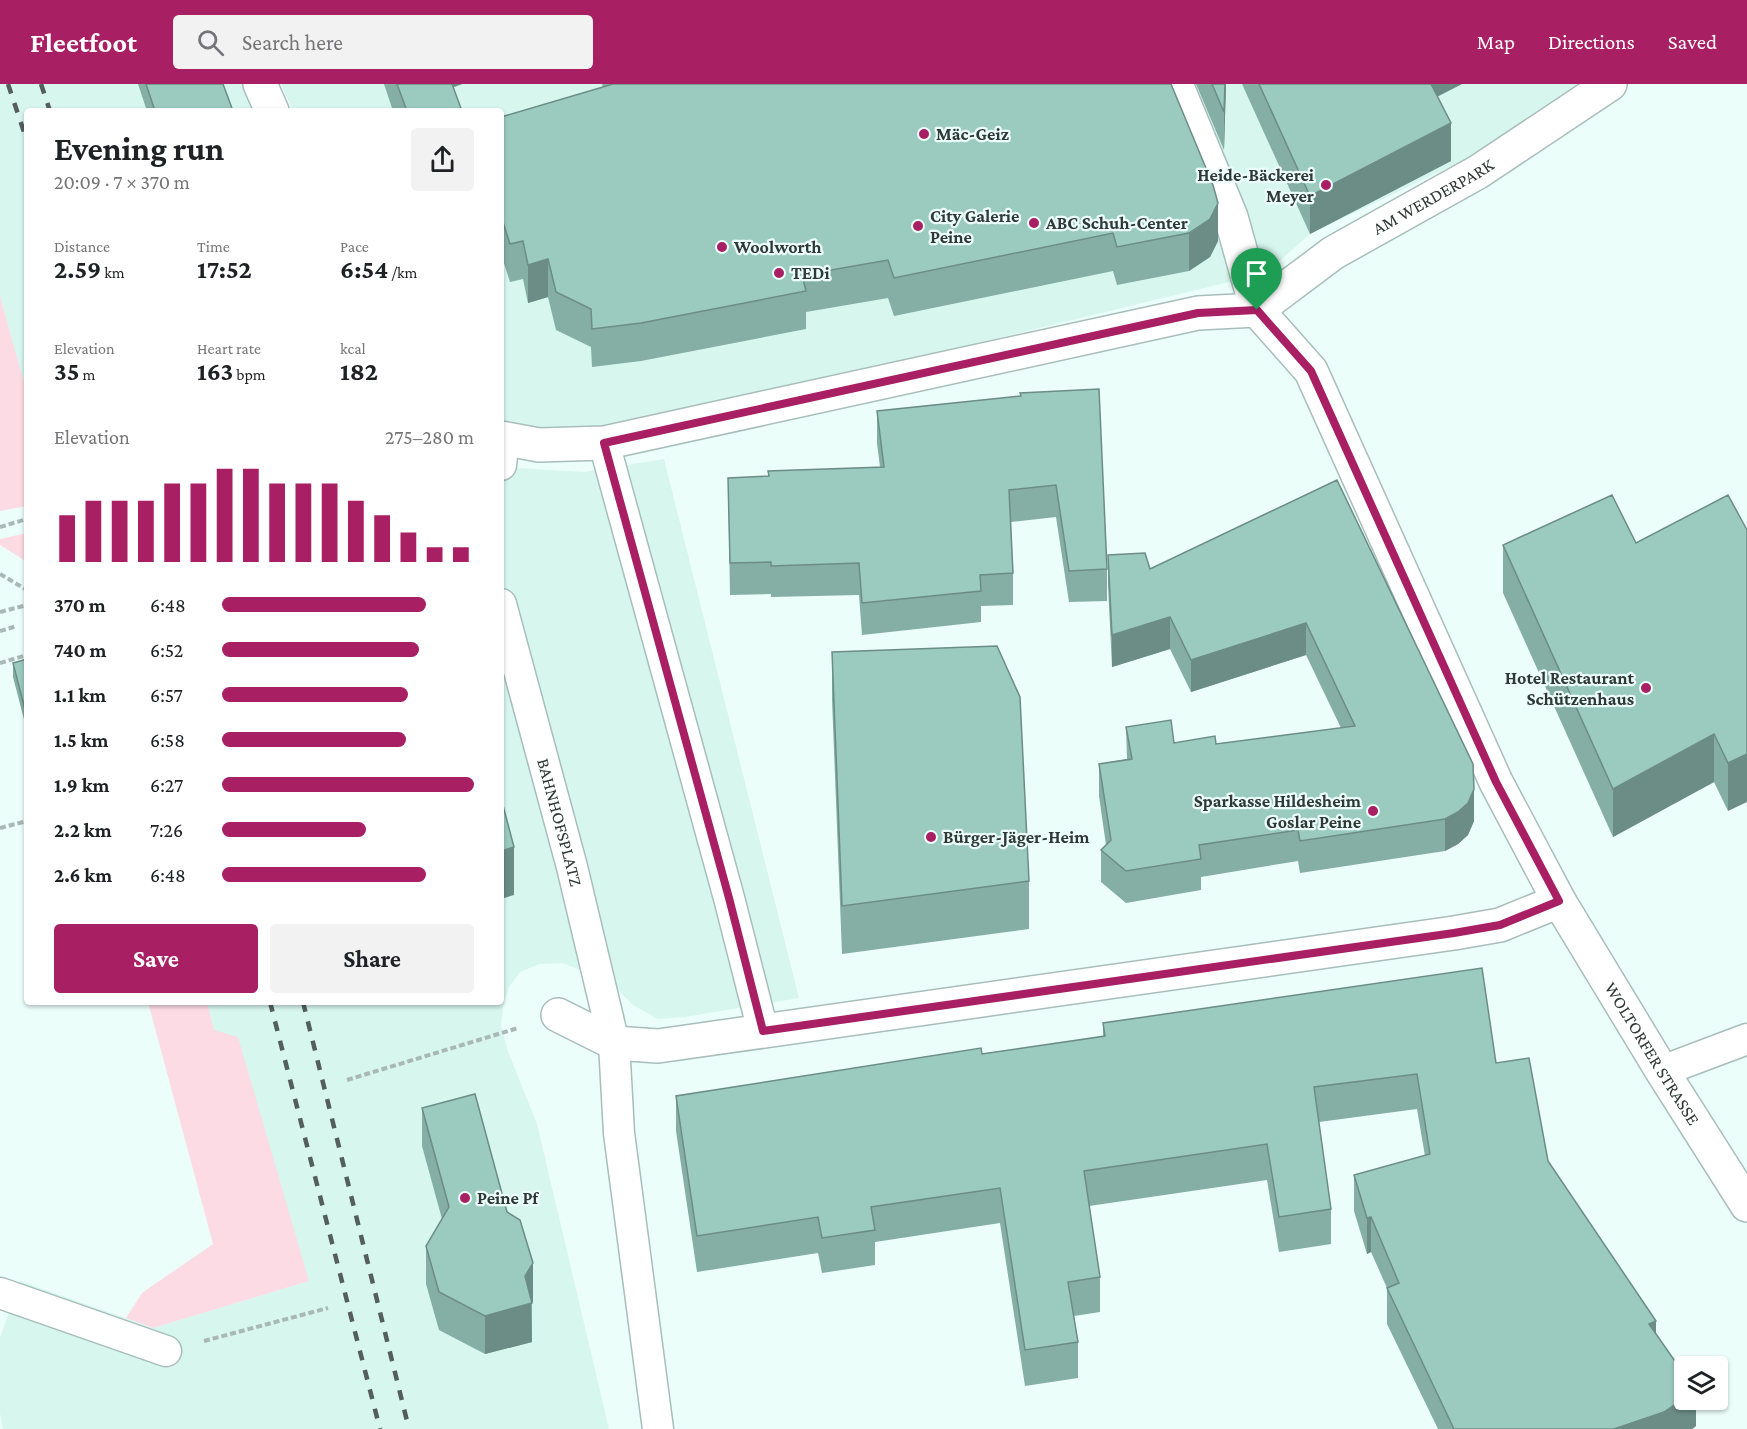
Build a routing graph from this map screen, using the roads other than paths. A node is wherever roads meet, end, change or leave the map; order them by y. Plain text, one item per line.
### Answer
1 (260, 84) edge
2 (1176, 84) edge
3 (1610, 84) edge
4 (271, 108) edge
5 (1257, 310) junction
6 (604, 443) junction
7 (504, 448) edge
8 (504, 615) edge
9 (1559, 901) junction
10 (558, 1016) road end
11 (763, 1031) junction
12 (1747, 1039) edge
13 (614, 1043) junction
14 (1662, 1071) junction
15 (1747, 1204) edge
16 (0, 1293) edge
17 (166, 1351) road end
18 (658, 1429) edge

1 - 4 street
2 - 5 street
3 - 5 street, AM WERDERPARK
5 - 6 street
5 - 9 street, WOLTORFER STRASSE
6 - 7 street
6 - 11 lane
8 - 13 lane, BAHNHOFSPLATZ
9 - 11 street
9 - 14 street, WOLTORFER STRASSE
10 - 13 street
11 - 13 street
12 - 14 lane
13 - 18 lane, BAHNHOFSPLATZ
14 - 15 street, WOLTORFER STRASSE
16 - 17 lane

